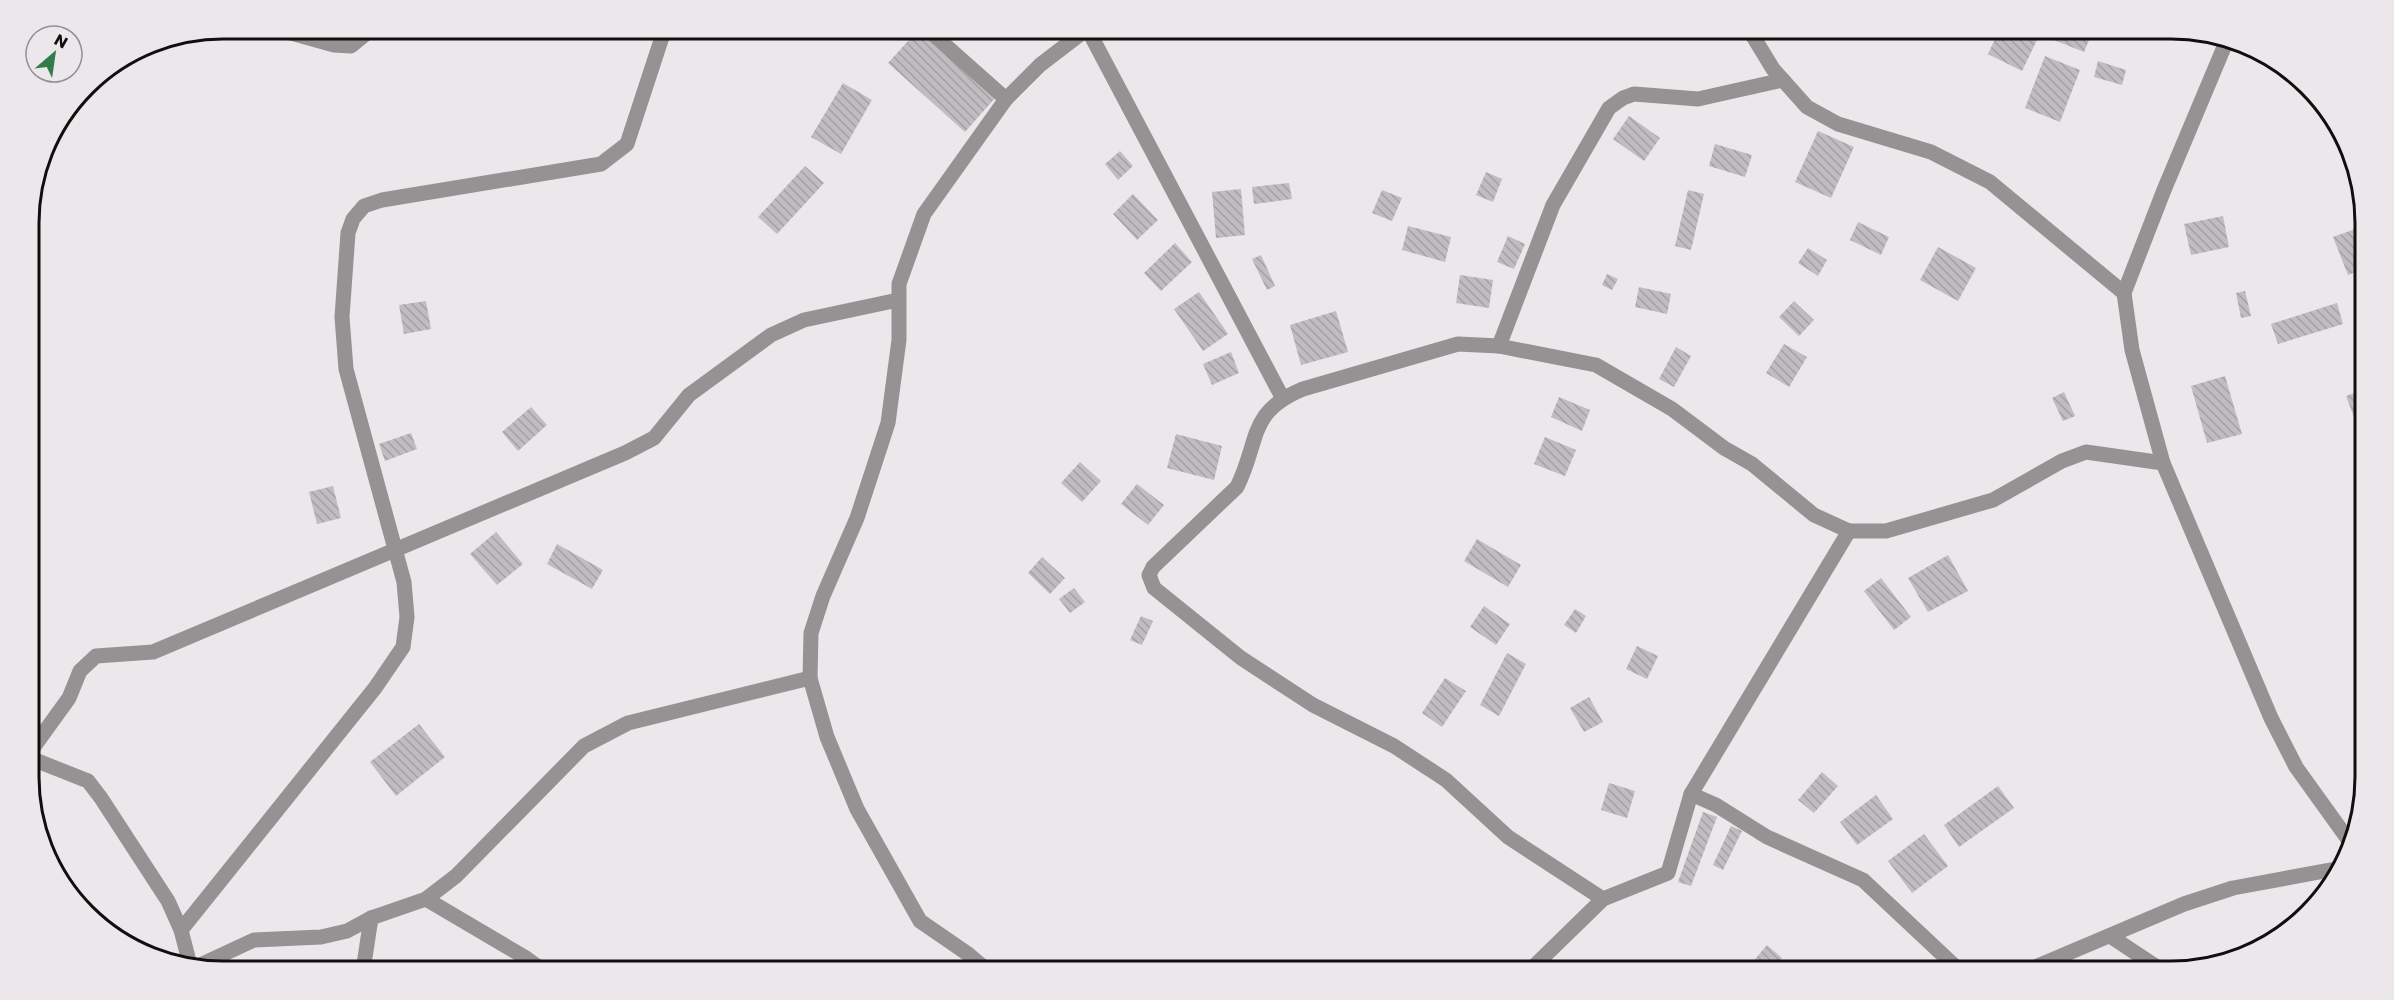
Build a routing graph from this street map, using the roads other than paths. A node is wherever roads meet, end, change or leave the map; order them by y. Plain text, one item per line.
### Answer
1 (312, 39) edge
2 (360, 39) edge
3 (661, 39) edge
4 (938, 39) edge
5 (1074, 39) edge
6 (1092, 39) edge
7 (1755, 39) edge
8 (2224, 47) edge
9 (1783, 80) junction
10 (1006, 99) junction
11 (2124, 293) junction
12 (898, 300) junction
13 (1498, 346) junction
14 (1282, 397) junction
15 (2163, 463) junction
16 (1849, 531) junction
17 (396, 550) junction
18 (810, 678) junction
19 (39, 740) edge
20 (39, 762) edge
21 (1691, 794) junction
22 (2345, 835) edge
23 (2329, 870) edge
24 (426, 899) junction
25 (1603, 899) junction
26 (371, 918) junction
27 (181, 930) junction
28 (2110, 936) junction
29 (188, 957) edge
30 (209, 961) edge
31 (365, 961) edge
32 (530, 961) edge
33 (976, 961) edge
34 (1539, 961) edge
35 (1949, 961) edge
36 (2050, 961) edge
37 (2148, 961) edge

1 - 2 street
3 - 17 street
4 - 10 street
5 - 10 street
6 - 14 street
7 - 9 street
8 - 11 street
9 - 11 street
9 - 13 street
10 - 12 street
11 - 15 street
12 - 17 street
12 - 18 street
13 - 14 street
13 - 16 street
14 - 25 street
15 - 16 street
15 - 22 street
16 - 21 street
17 - 19 street
17 - 27 street
18 - 24 street
18 - 33 street
20 - 27 street
21 - 25 street
21 - 35 street
23 - 28 street
24 - 26 street
24 - 32 street
25 - 34 street
26 - 30 street
26 - 31 street
27 - 29 street
28 - 36 street
28 - 37 street

